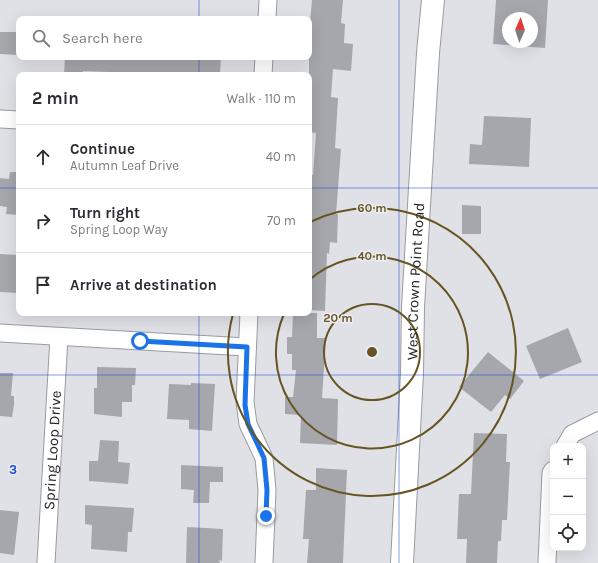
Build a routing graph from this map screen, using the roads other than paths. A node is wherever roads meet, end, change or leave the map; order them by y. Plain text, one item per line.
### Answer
1 (268, 0) edge
2 (433, 0) edge
3 (267, 16) edge
4 (264, 60) edge
5 (263, 72) edge
6 (0, 119) edge
7 (16, 120) edge
8 (249, 316) edge
9 (0, 333) edge
10 (59, 337) junction
11 (247, 347) junction
12 (598, 421) edge
13 (567, 443) edge
14 (551, 479) edge
15 (46, 563) edge
16 (264, 563) edge
17 (402, 563) edge
18 (547, 563) edge

1 - 3 street
2 - 17 street, West Crown Point Road
4 - 5 street
6 - 7 street
8 - 11 street
9 - 10 street
10 - 11 street
10 - 15 street, Spring Loop Drive
11 - 16 street
12 - 13 street
14 - 18 street

